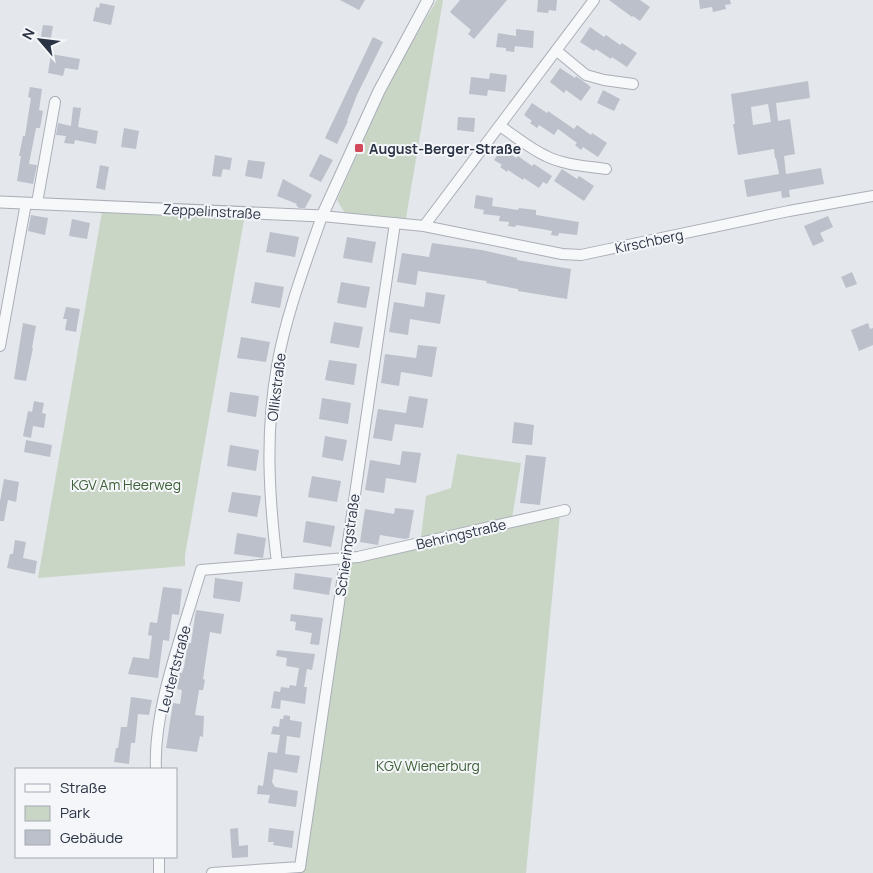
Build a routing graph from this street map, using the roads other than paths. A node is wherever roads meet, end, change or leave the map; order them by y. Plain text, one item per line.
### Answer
1 (428, 0) edge
2 (594, 0) edge
3 (557, 51) junction
4 (633, 84) dead end
5 (55, 102) dead end
6 (500, 126) junction
7 (606, 169) dead end
8 (873, 196) edge
9 (0, 202) edge
10 (32, 203) junction
11 (322, 216) junction
12 (395, 223) junction
13 (424, 226) junction
14 (0, 346) edge
15 (565, 510) dead end
16 (345, 558) junction
17 (277, 564) junction
18 (156, 768) edge
19 (159, 858) edge
20 (159, 873) edge
21 (212, 873) edge

1 - 11 street
2 - 3 street
3 - 4 street
3 - 6 street
5 - 10 street
6 - 7 street
6 - 13 street
8 - 13 street, Kirschberg
9 - 10 street, Zeppelinstraße
10 - 11 street, Zeppelinstraße
10 - 14 street
11 - 12 street, Zeppelinstraße
11 - 17 street, Ollikstraße
12 - 13 street, Zeppelinstraße
12 - 16 street, Schieringstraße
15 - 16 street, Behringstraße
16 - 17 street
16 - 21 street, Schieringstraße
17 - 18 street, Leutertstraße
19 - 20 street

